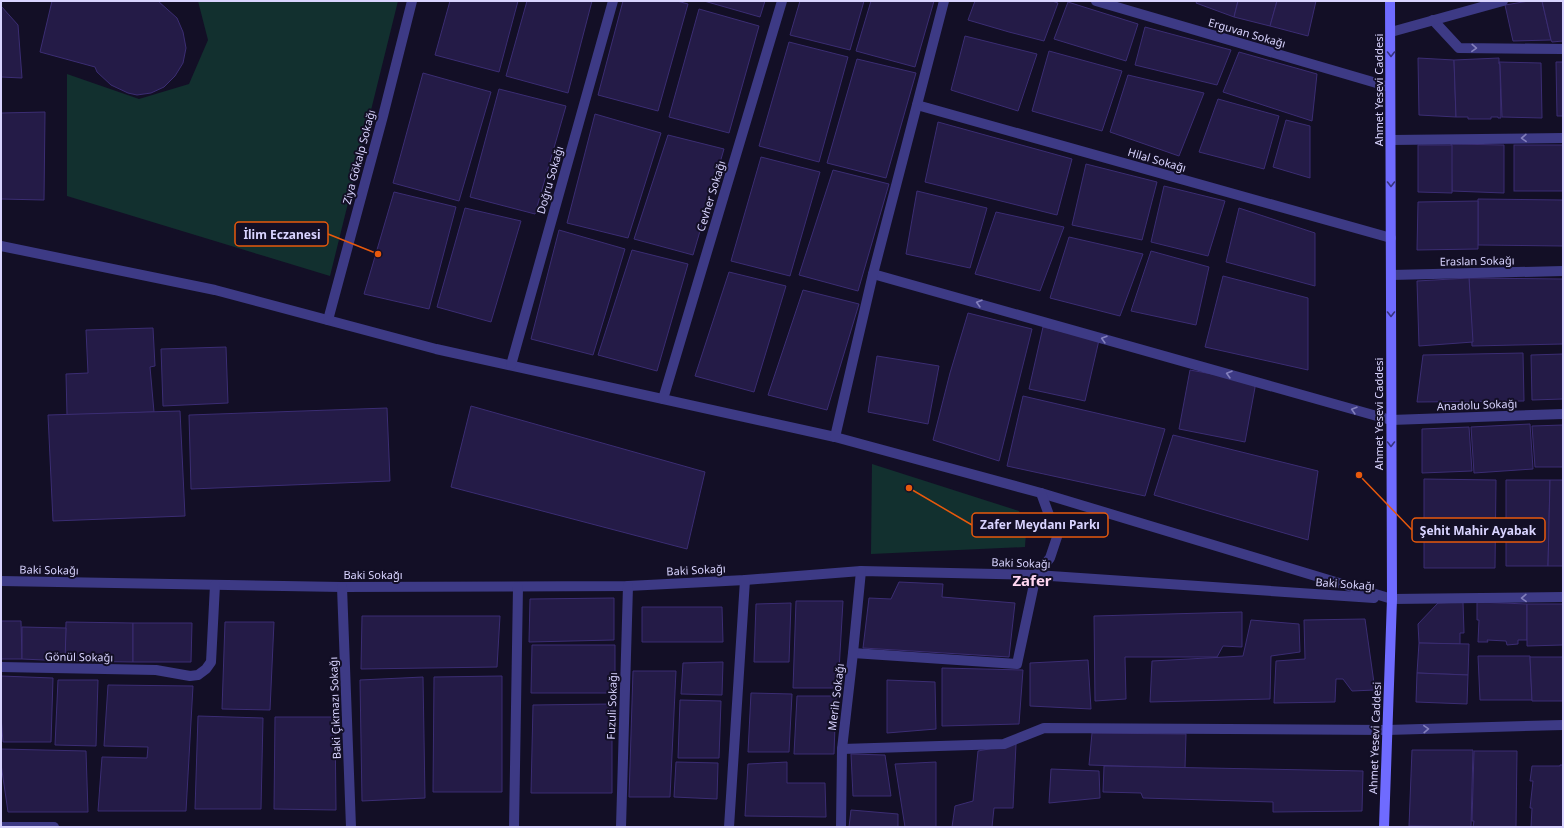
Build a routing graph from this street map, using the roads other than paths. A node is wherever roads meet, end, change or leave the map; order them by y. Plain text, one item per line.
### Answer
1 (412, 1) edge
2 (613, 1) edge
3 (782, 1) edge
4 (944, 1) edge
5 (1096, 1) edge
6 (1389, 1) edge
7 (1503, 1) edge
8 (1433, 20) junction
9 (1391, 32) junction
10 (1563, 49) edge
11 (1390, 88) junction
12 (917, 105) junction
13 (1563, 138) edge
14 (1391, 140) junction
15 (1391, 238) junction
16 (1, 246) edge
17 (1563, 270) edge
18 (873, 274) junction
19 (1391, 274) junction
20 (328, 320) junction
21 (511, 365) junction
22 (663, 399) junction
23 (1563, 414) edge
24 (1391, 420) junction
25 (835, 437) junction
26 (1041, 493) junction
27 (861, 571) junction
28 (1036, 575) junction
29 (745, 580) junction
30 (1, 581) edge
31 (215, 585) junction
32 (628, 586) junction
33 (342, 587) junction
34 (518, 587) junction
35 (1563, 597) edge
36 (1392, 600) junction
37 (853, 653) junction
38 (1, 667) edge
39 (1563, 725) edge
40 (1387, 730) junction
41 (842, 749) junction
42 (1, 827) edge
43 (54, 827) edge
44 (351, 827) edge
45 (514, 827) edge
46 (621, 827) edge
47 (729, 827) edge
48 (841, 827) edge
49 (1384, 827) edge

1 - 20 street, Ziya Gökalp Sokağı
2 - 21 street, Doğru Sokağı
3 - 22 street, Cevher Sokağı
4 - 12 street
5 - 11 street, Erguvan Sokağı
6 - 9 street, Ahmet Yesevi Caddesi
7 - 8 street
8 - 9 street
8 -> 10 street
9 -> 11 street, Ahmet Yesevi Caddesi
11 - 14 street, Ahmet Yesevi Caddesi
12 - 15 street, Hilal Sokağı
12 - 18 street
13 -> 14 street
14 -> 15 street, Ahmet Yesevi Caddesi
15 - 19 street, Ahmet Yesevi Caddesi
16 - 20 street
17 - 19 street, Eraslan Sokağı
24 -> 18 street, Anadolu Sokağı
18 - 25 street
19 -> 24 street, Ahmet Yesevi Caddesi
20 - 21 street
21 - 22 street
22 - 25 street
23 - 24 street, Anadolu Sokağı
24 -> 36 street, Ahmet Yesevi Caddesi
25 - 26 street
26 - 28 street
26 - 36 street
27 - 28 street, Baki Sokağı
27 - 29 street, Baki Sokağı
27 - 37 street, Merih Sokağı
28 - 36 street, Baki Sokağı
28 - 37 street
29 - 32 street, Baki Sokağı
29 - 47 street
30 - 31 street, Baki Sokağı
31 - 33 street, Baki Sokağı
31 - 38 street, Gönül Sokağı
32 - 34 street, Baki Sokağı
32 - 46 street, Fuzuli Sokağı
33 - 34 street, Baki Sokağı
33 - 44 street, Baki Çıkmazı Sokağı
34 - 45 street
35 -> 36 street
36 - 40 street, Ahmet Yesevi Caddesi
37 - 41 street, Merih Sokağı
40 -> 39 street
40 - 41 street
40 - 49 street, Ahmet Yesevi Caddesi
41 - 48 street, Merih Sokağı
42 - 43 street

